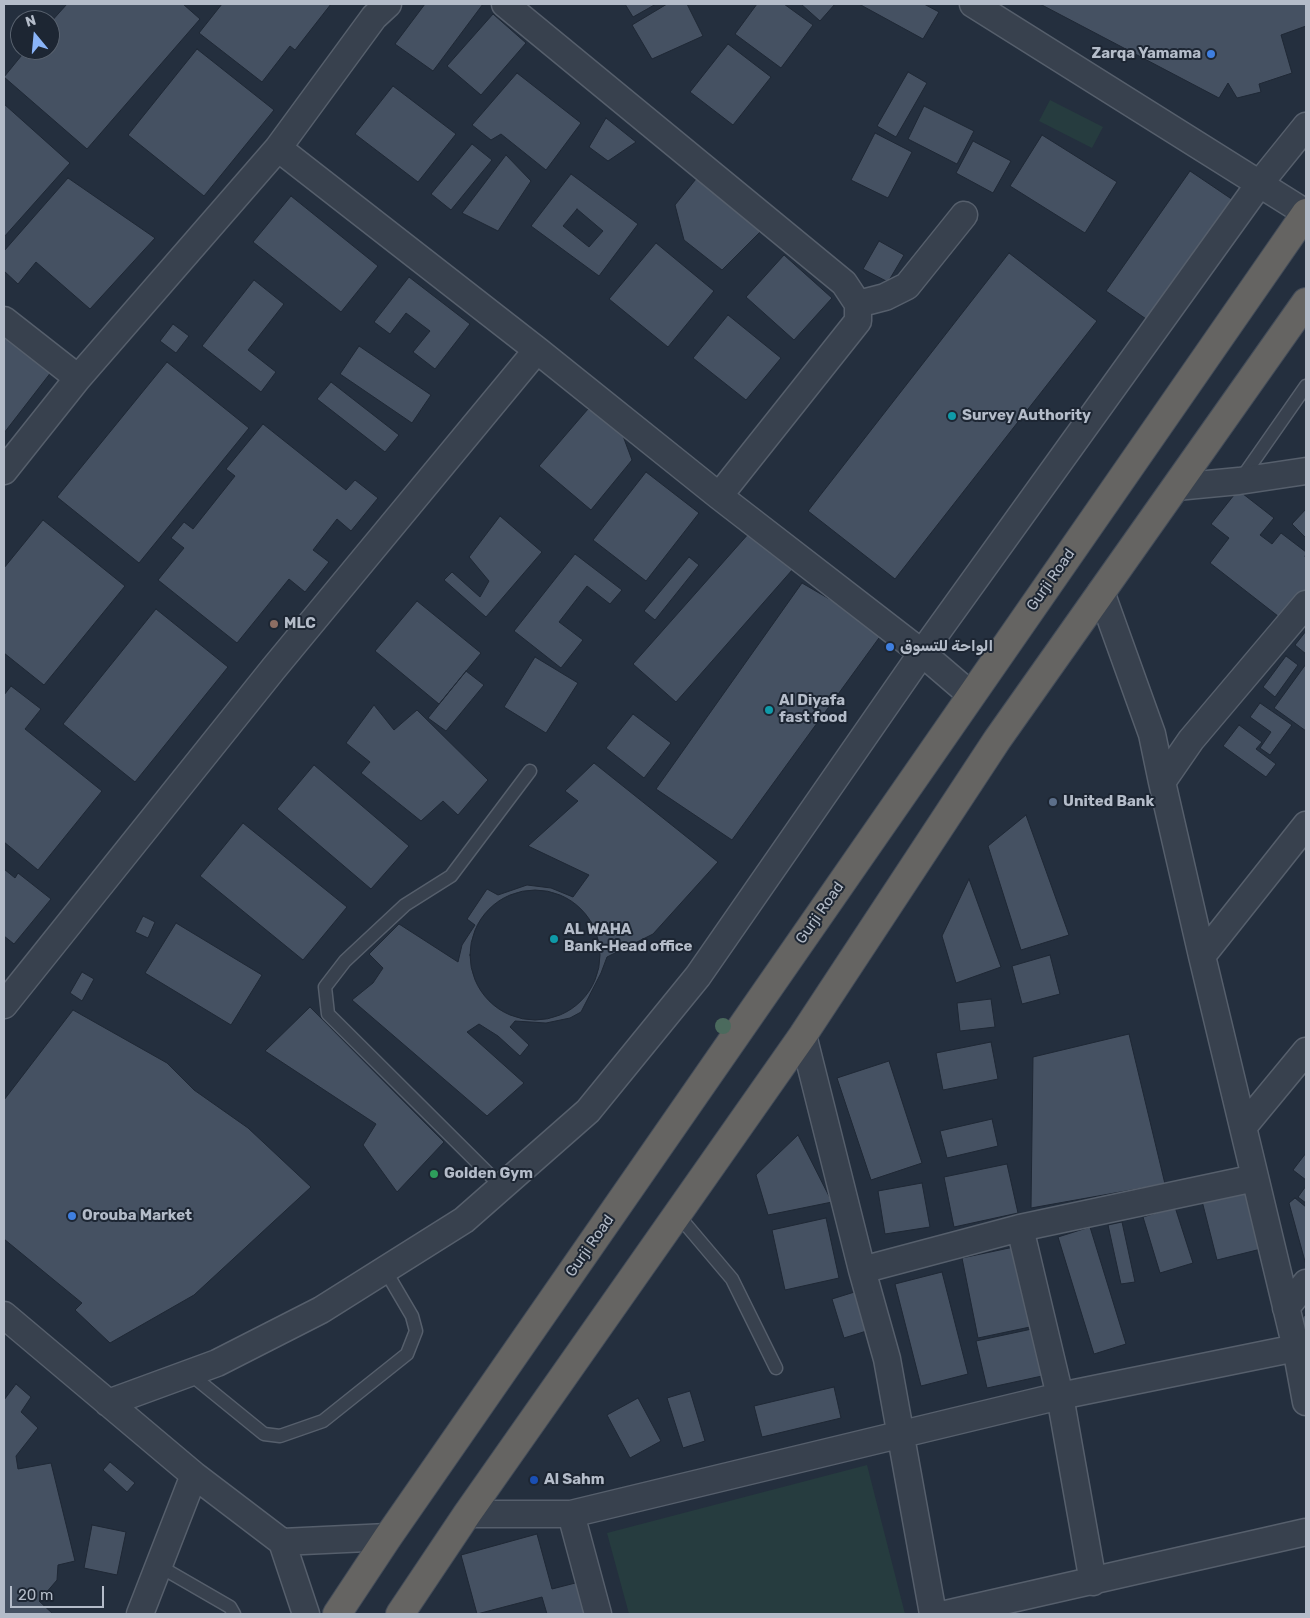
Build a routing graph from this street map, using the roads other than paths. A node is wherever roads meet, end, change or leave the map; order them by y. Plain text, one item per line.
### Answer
1 (505, 4) edge
2 (974, 4) edge
3 (373, 8) edge
4 (1306, 126) edge
5 (278, 148) junction
6 (1260, 183) junction
7 (1306, 213) edge
8 (964, 215) dead end
9 (1306, 302) edge
10 (858, 304) junction
11 (4, 320) edge
12 (537, 350) junction
13 (78, 378) junction
14 (1306, 386) edge
15 (4, 470) edge
16 (1306, 472) edge
17 (1239, 481) junction
18 (1176, 487) junction
19 (719, 496) junction
20 (1102, 592) junction
21 (1306, 604) edge
22 (922, 653) junction
23 (971, 695) junction
24 (1152, 734) junction
25 (1191, 740) junction
26 (530, 771) dead end
27 (1162, 782) junction
28 (1306, 825) edge
29 (1202, 956) junction
30 (4, 1004) edge
31 (803, 1035) junction
32 (1306, 1051) edge
33 (1244, 1126) junction
34 (1255, 1178) junction
35 (502, 1187) junction
36 (677, 1214) junction
37 (1020, 1228) junction
38 (385, 1270) junction
39 (862, 1270) junction
40 (1306, 1283) edge
41 (1286, 1308) junction
42 (4, 1316) edge
43 (1296, 1348) junction
44 (776, 1368) dead end
45 (189, 1374) junction
46 (1060, 1396) junction
47 (1306, 1402) edge
48 (108, 1403) junction
49 (901, 1433) junction
50 (194, 1475) junction
51 (467, 1514) junction
52 (571, 1514) junction
53 (1306, 1532) edge
54 (388, 1537) junction
55 (282, 1542) junction
56 (159, 1566) junction
57 (1094, 1582) junction
58 (140, 1614) edge
59 (234, 1614) edge
60 (306, 1614) edge
61 (337, 1614) edge
62 (400, 1614) edge
63 (598, 1614) edge
64 (933, 1614) edge
65 (946, 1614) edge

1 - 10 street
2 - 6 street
3 - 5 street
4 - 6 street
5 - 12 street
5 - 13 street
6 - 7 street
6 - 22 street
7 - 23 highway, Gurji Road
8 - 10 street
9 - 18 highway
10 - 19 street
11 - 13 street
12 - 19 street
12 - 30 street
13 - 15 street
14 - 17 lane
16 - 17 street
17 - 18 street
18 - 20 highway
19 - 22 street
20 - 24 street
20 - 31 highway
21 - 25 street
22 - 23 street
22 - 35 street
23 - 54 highway, Gurji Road
24 - 25 street
24 - 27 street
25 - 27 street
26 - 35 lane
27 - 29 street
28 - 29 street
29 - 33 street
31 - 36 highway
31 - 39 street
32 - 33 street
33 - 34 street
34 - 37 street
34 - 41 street
35 - 38 street
36 - 44 lane
36 - 51 highway
37 - 39 street
37 - 46 street
38 - 45 street
38 - 45 lane
39 - 49 street
40 - 41 street
41 - 43 street
42 - 48 street
43 - 46 street
43 - 47 street
45 - 48 street
46 - 49 street
46 - 57 street
48 - 50 street
49 - 52 street
49 - 64 street
50 - 55 street
50 - 56 street
51 - 52 street
51 - 62 highway
52 - 63 street
53 - 57 street
54 - 55 street
54 - 61 highway, Gurji Road
55 - 60 street
56 - 58 street
56 - 59 lane
57 - 65 street

